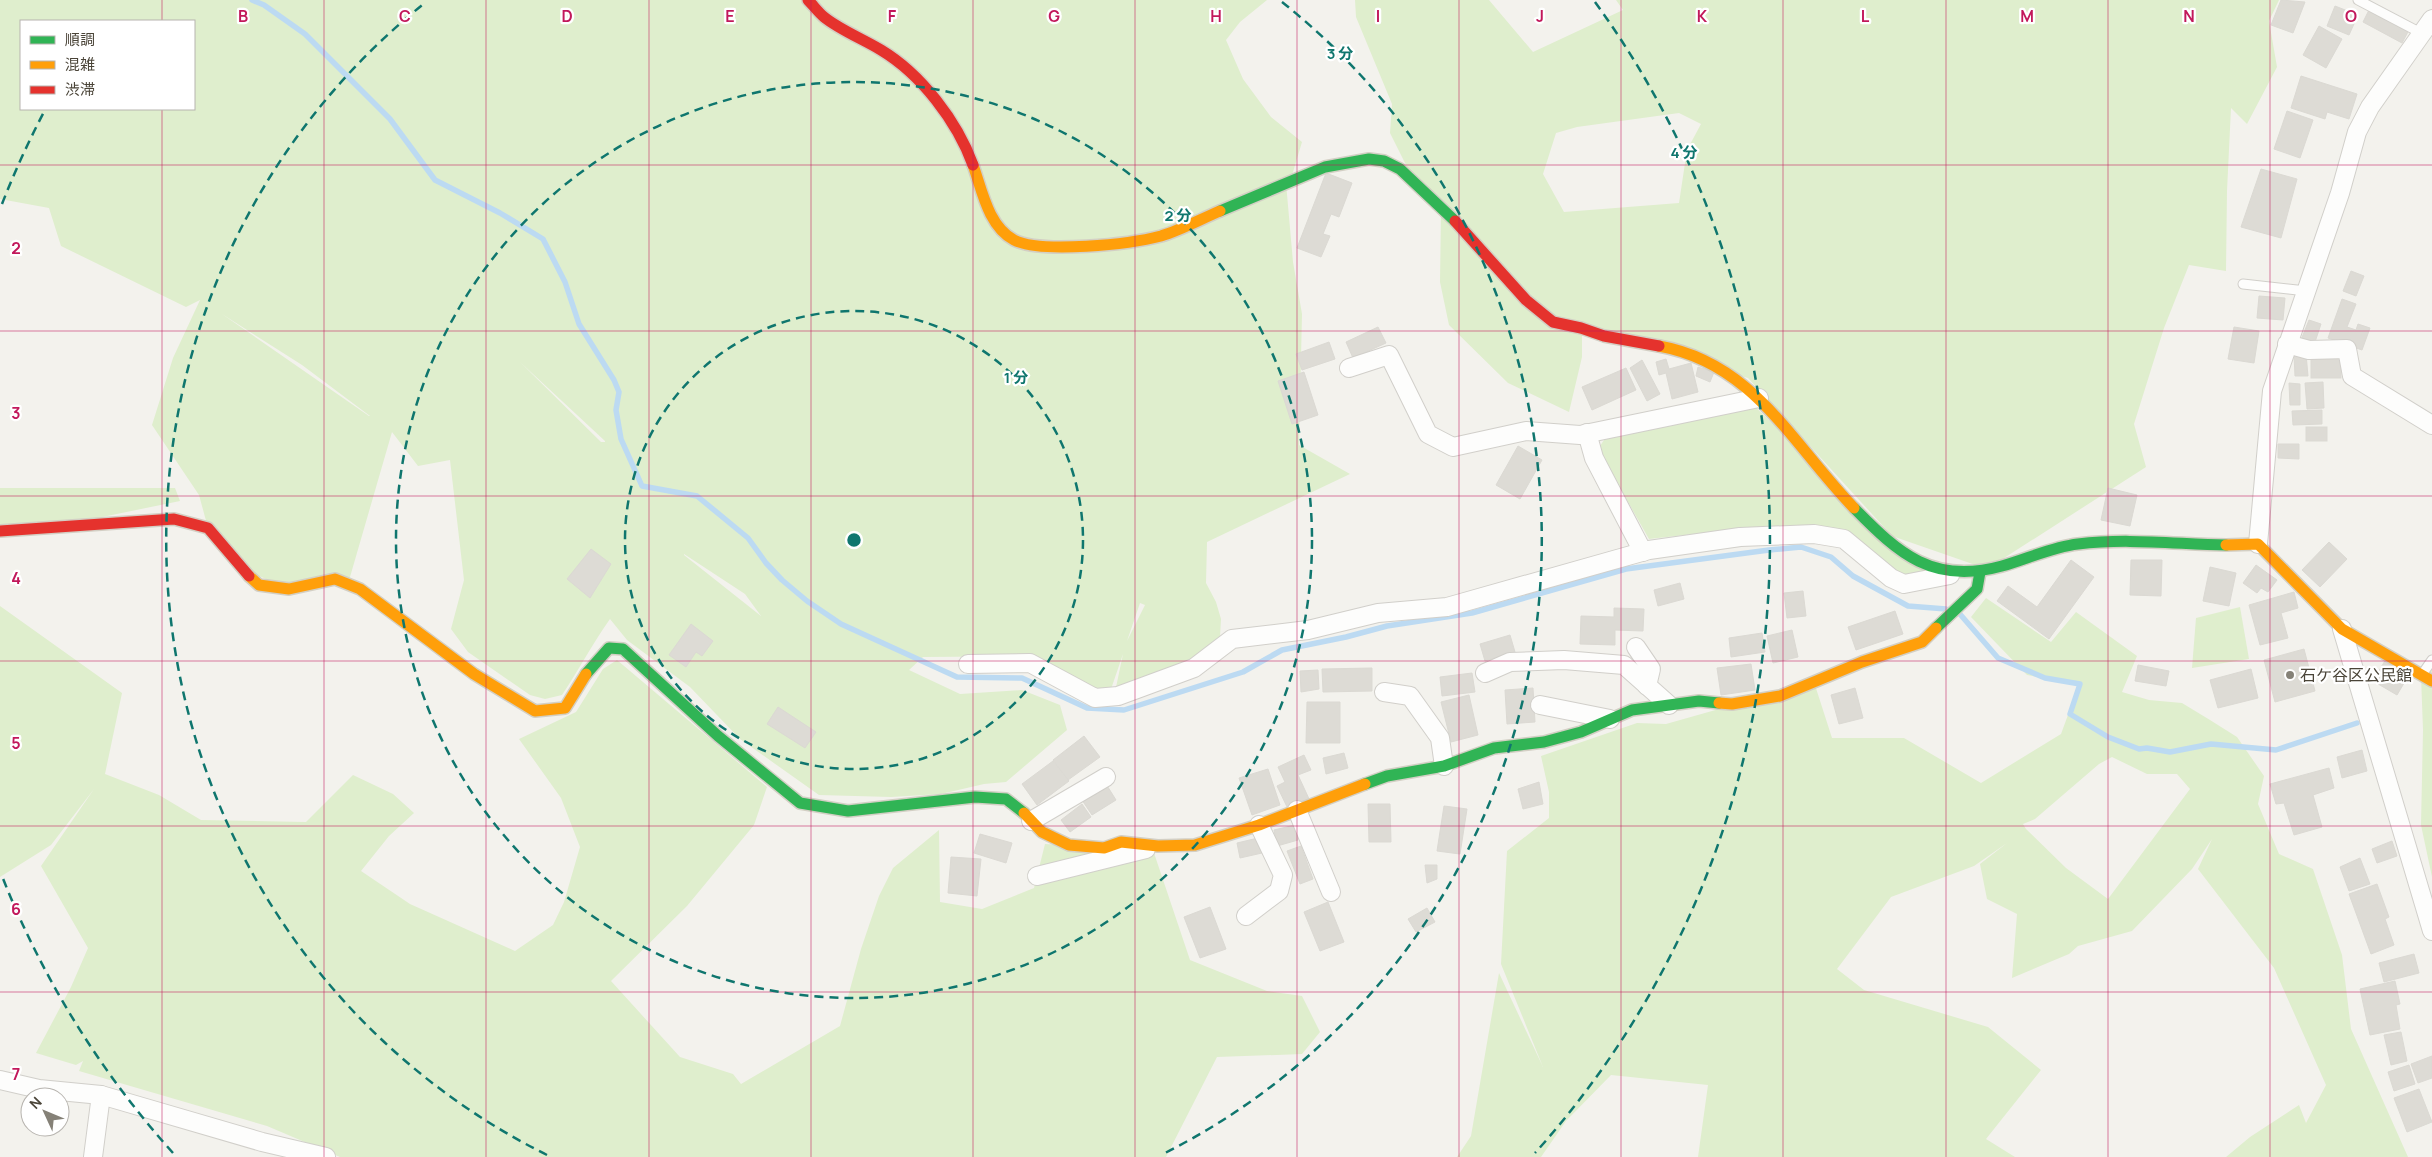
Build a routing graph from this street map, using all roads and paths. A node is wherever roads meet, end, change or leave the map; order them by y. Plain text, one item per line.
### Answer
1 (808, 0) edge
2 (2358, 0) edge
3 (2432, 19) edge
4 (2421, 33) junction
5 (2242, 284) dead end
6 (2306, 291) junction
7 (2287, 344) junction
8 (1349, 368) dead end
9 (1760, 398) junction
10 (2432, 425) edge
11 (1587, 433) junction
12 (0, 531) edge
13 (2258, 544) junction
14 (1643, 552) junction
15 (1980, 572) junction
16 (1958, 574) junction
17 (2342, 629) junction
18 (1636, 648) dead end
19 (2432, 660) edge
20 (968, 664) dead end
21 (1485, 673) dead end
22 (2427, 678) edge
23 (1648, 686) junction
24 (1384, 692) dead end
25 (1540, 705) dead end
26 (1669, 705) junction
27 (1610, 719) junction
28 (1444, 766) junction
29 (1106, 777) dead end
30 (1297, 810) junction
31 (1031, 821) junction
32 (1260, 825) junction
33 (1158, 846) junction
34 (1037, 876) dead end
35 (1331, 892) dead end
36 (1246, 916) dead end
37 (2432, 931) edge
38 (0, 1080) edge
39 (101, 1095) junction
40 (94, 1157) edge
41 (326, 1157) edge

1 - 9 street
2 - 4 lane
3 - 4 street
4 - 6 street
5 - 6 lane
6 - 7 street
7 - 10 street
7 - 13 street
8 - 11 street
9 - 11 street
9 - 16 street
11 - 14 street
12 - 31 street
13 - 15 street
13 - 17 street
14 - 16 street
14 - 20 street
15 - 16 street
15 - 26 street
17 - 22 street
17 - 37 street
18 - 23 street
19 - 22 lane
21 - 23 street
23 - 26 street
24 - 28 street
25 - 27 street
26 - 27 street
27 - 28 street
28 - 30 street
29 - 31 street
30 - 32 street
30 - 35 street
31 - 33 street
32 - 33 street
32 - 36 street
33 - 34 street
38 - 39 street
39 - 40 street
39 - 41 street

